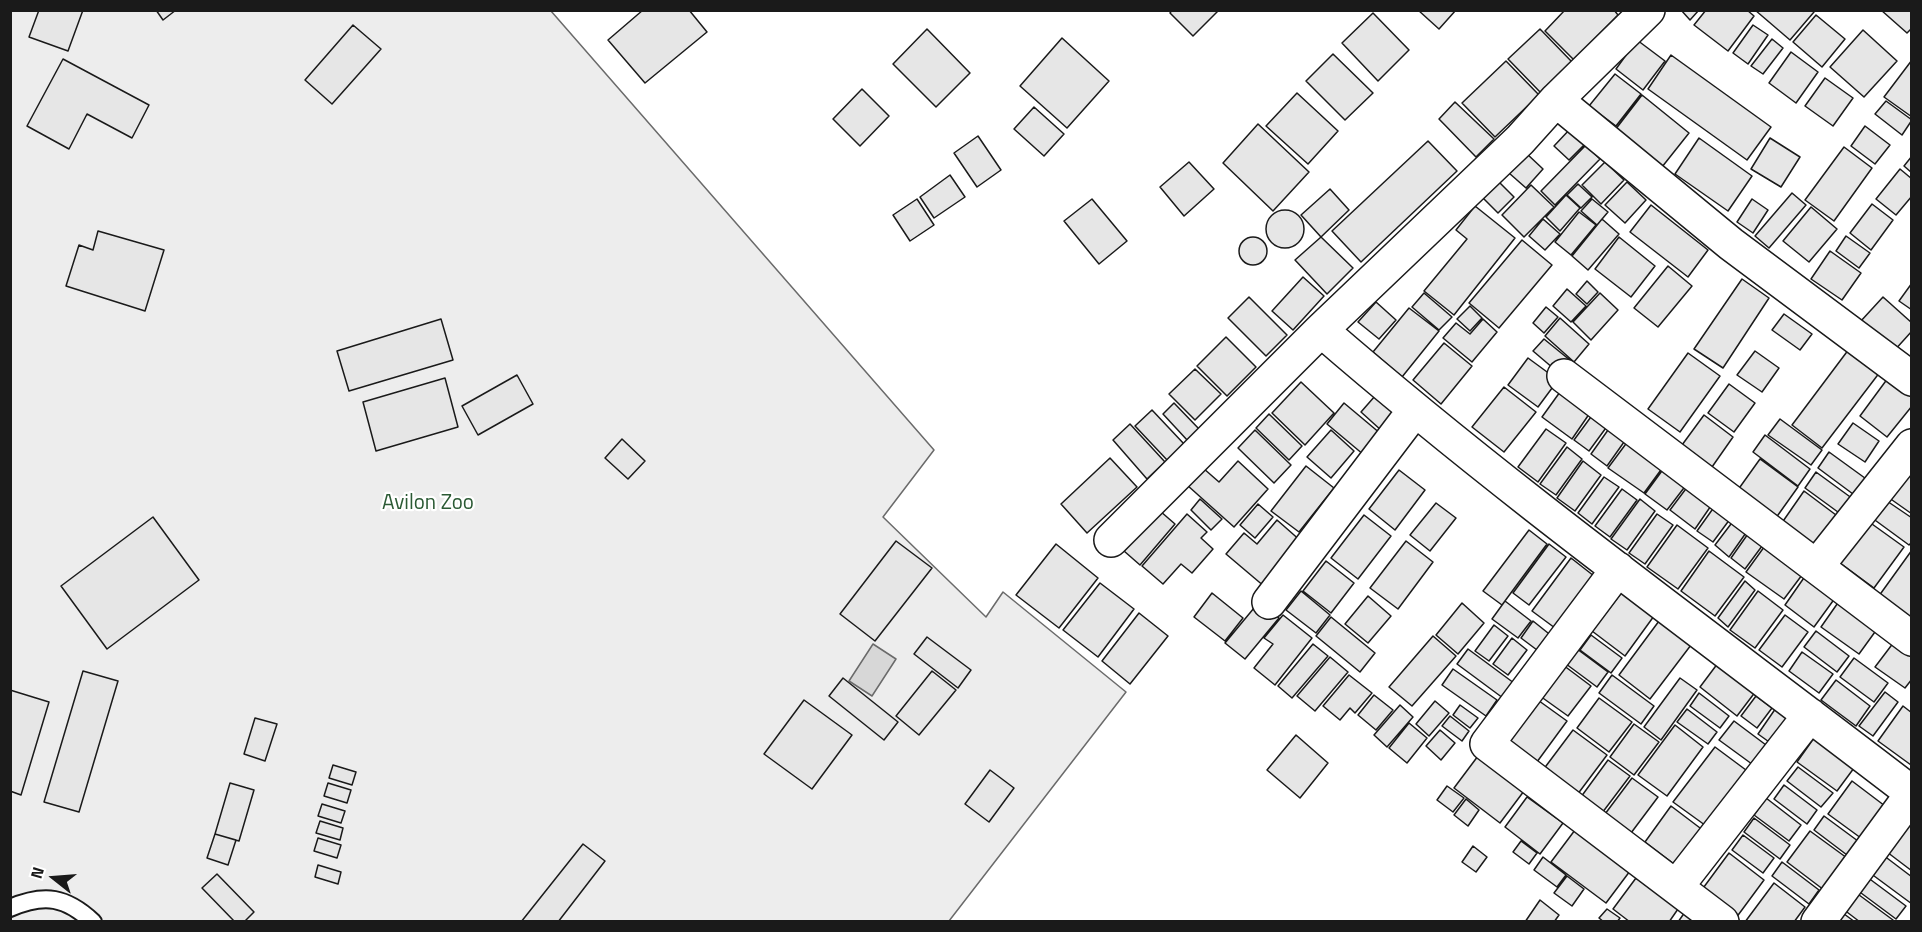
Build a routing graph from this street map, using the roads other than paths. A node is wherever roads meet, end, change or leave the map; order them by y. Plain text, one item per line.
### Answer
1 (1648, 10) edge
2 (1556, 100) junction
3 (1321, 330) junction
4 (1564, 376) dead end
5 (1911, 379) edge
6 (1414, 411) junction
7 (1911, 446) edge
8 (1111, 540) dead end
9 (1817, 566) junction
10 (1618, 569) junction
11 (1269, 602) dead end
12 (1911, 639) edge
13 (1810, 715) junction
14 (1911, 794) edge
15 (1677, 886) junction
16 (10, 908) edge
17 (93, 921) edge
18 (1722, 921) edge
19 (1818, 921) edge

1 - 2 street
2 - 3 street
2 - 5 street
3 - 6 street
3 - 8 street
4 - 9 street
6 - 10 street
6 - 11 street
7 - 9 street
9 - 12 street
10 - 13 street
10 - 15 street
13 - 14 street
13 - 15 street
14 - 19 street
15 - 18 street
16 - 17 lane

